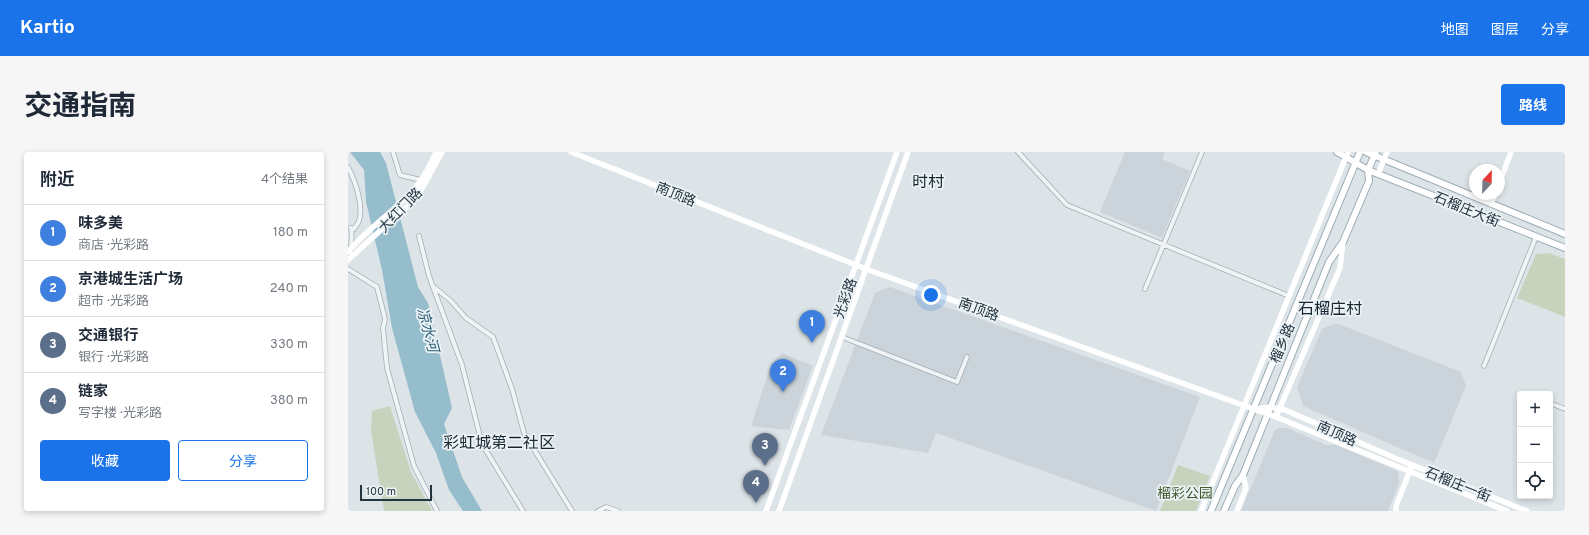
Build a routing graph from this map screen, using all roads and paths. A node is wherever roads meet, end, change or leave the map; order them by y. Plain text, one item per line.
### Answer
1 (393, 152) edge
2 (436, 152) edge
3 (442, 152) edge
4 (571, 152) edge
5 (897, 152) edge
6 (908, 152) edge
7 (1018, 152) edge
8 (1202, 152) edge
9 (1337, 152) edge
10 (1360, 152) edge
11 (1366, 152) edge
12 (1387, 152) edge
13 (1512, 152) edge
14 (1375, 154) edge
15 (1347, 155) edge
16 (1384, 160) junction
17 (1356, 162) junction
18 (348, 167) edge
19 (1505, 169) edge
20 (1368, 170) junction
21 (1378, 174) junction
22 (421, 180) junction
23 (1493, 200) edge
24 (1491, 204) junction
25 (1565, 234) edge
26 (419, 236) dead end
27 (1536, 237) junction
28 (1343, 242) junction
29 (1163, 245) junction
30 (1565, 248) edge
31 (349, 254) edge
32 (857, 265) junction
33 (348, 269) edge
34 (866, 269) junction
35 (433, 285) junction
36 (1145, 289) dead end
37 (1289, 296) junction
38 (842, 337) junction
39 (967, 357) dead end
40 (1484, 366) dead end
41 (1553, 404) edge
42 (1244, 407) junction
43 (1270, 407) junction
44 (1254, 409) junction
45 (1279, 409) junction
46 (1565, 409) edge
47 (1267, 414) junction
48 (1276, 417) junction
49 (1412, 465) junction
50 (1410, 471) junction
51 (1243, 475) junction
52 (1395, 510) edge
53 (437, 511) edge
54 (523, 511) edge
55 (572, 511) edge
56 (598, 511) edge
57 (618, 511) edge
58 (766, 511) edge
59 (779, 511) edge
60 (1200, 511) edge
61 (1212, 511) edge
62 (1224, 511) edge
63 (1237, 511) edge
64 (1507, 511) edge
65 (1527, 511) edge

1 - 22 street
2 - 22 street, 大红门路
3 - 31 street, 大红门路
4 - 32 street, 南顶路
5 - 32 street, 光彩路
6 - 34 street, 光彩路
7 - 29 street
8 - 29 street
9 - 15 main road, 石榴庄大街
10 - 17 main road, 榴乡路
11 - 14 main road, 石榴庄大街
12 - 16 street
13 - 19 street
14 - 16 main road, 石榴庄大街
14 - 20 main road, 榴乡路
15 - 17 main road, 石榴庄大街
15 - 37 street, 榴乡路
16 - 21 street
16 - 24 main road, 石榴庄大街
17 - 20 main road, 石榴庄大街
17 - 44 main road, 榴乡路
18 - 31 street
20 - 21 main road, 石榴庄大街
20 - 28 main road, 榴乡路
21 - 27 main road, 石榴庄大街
22 - 31 street, 大红门路
23 - 24 street
24 - 25 main road, 石榴庄大街
26 - 35 street
27 - 30 main road, 石榴庄大街
27 - 40 street
28 - 43 main road, 榴乡路
28 - 45 street, 榴乡路
29 - 36 street
29 - 37 street
32 - 34 street, 南顶路
32 - 58 street, 光彩路
33 - 53 street
34 - 38 street, 光彩路
34 - 42 street, 南顶路
35 - 54 street
35 - 55 street
37 - 42 street, 榴乡路
38 - 39 street
38 - 59 street, 光彩路
41 - 46 street
42 - 44 street, 南顶路
42 - 60 street, 榴乡路
43 - 44 street, 南顶路
43 - 45 street, 南顶路
43 - 47 main road, 榴乡路
44 - 47 street, 南顶路
44 - 61 main road, 榴乡路
45 - 48 street, 榴乡路
45 - 49 street, 南顶路
47 - 48 street, 南顶路
47 - 51 main road, 榴乡路
48 - 50 street, 南顶路
49 - 50 street
49 - 65 street, 石榴庄一街
50 - 52 street
50 - 64 street, 石榴庄一街
51 - 62 main road, 榴乡路
51 - 63 street, 榴乡路
56 - 57 street

